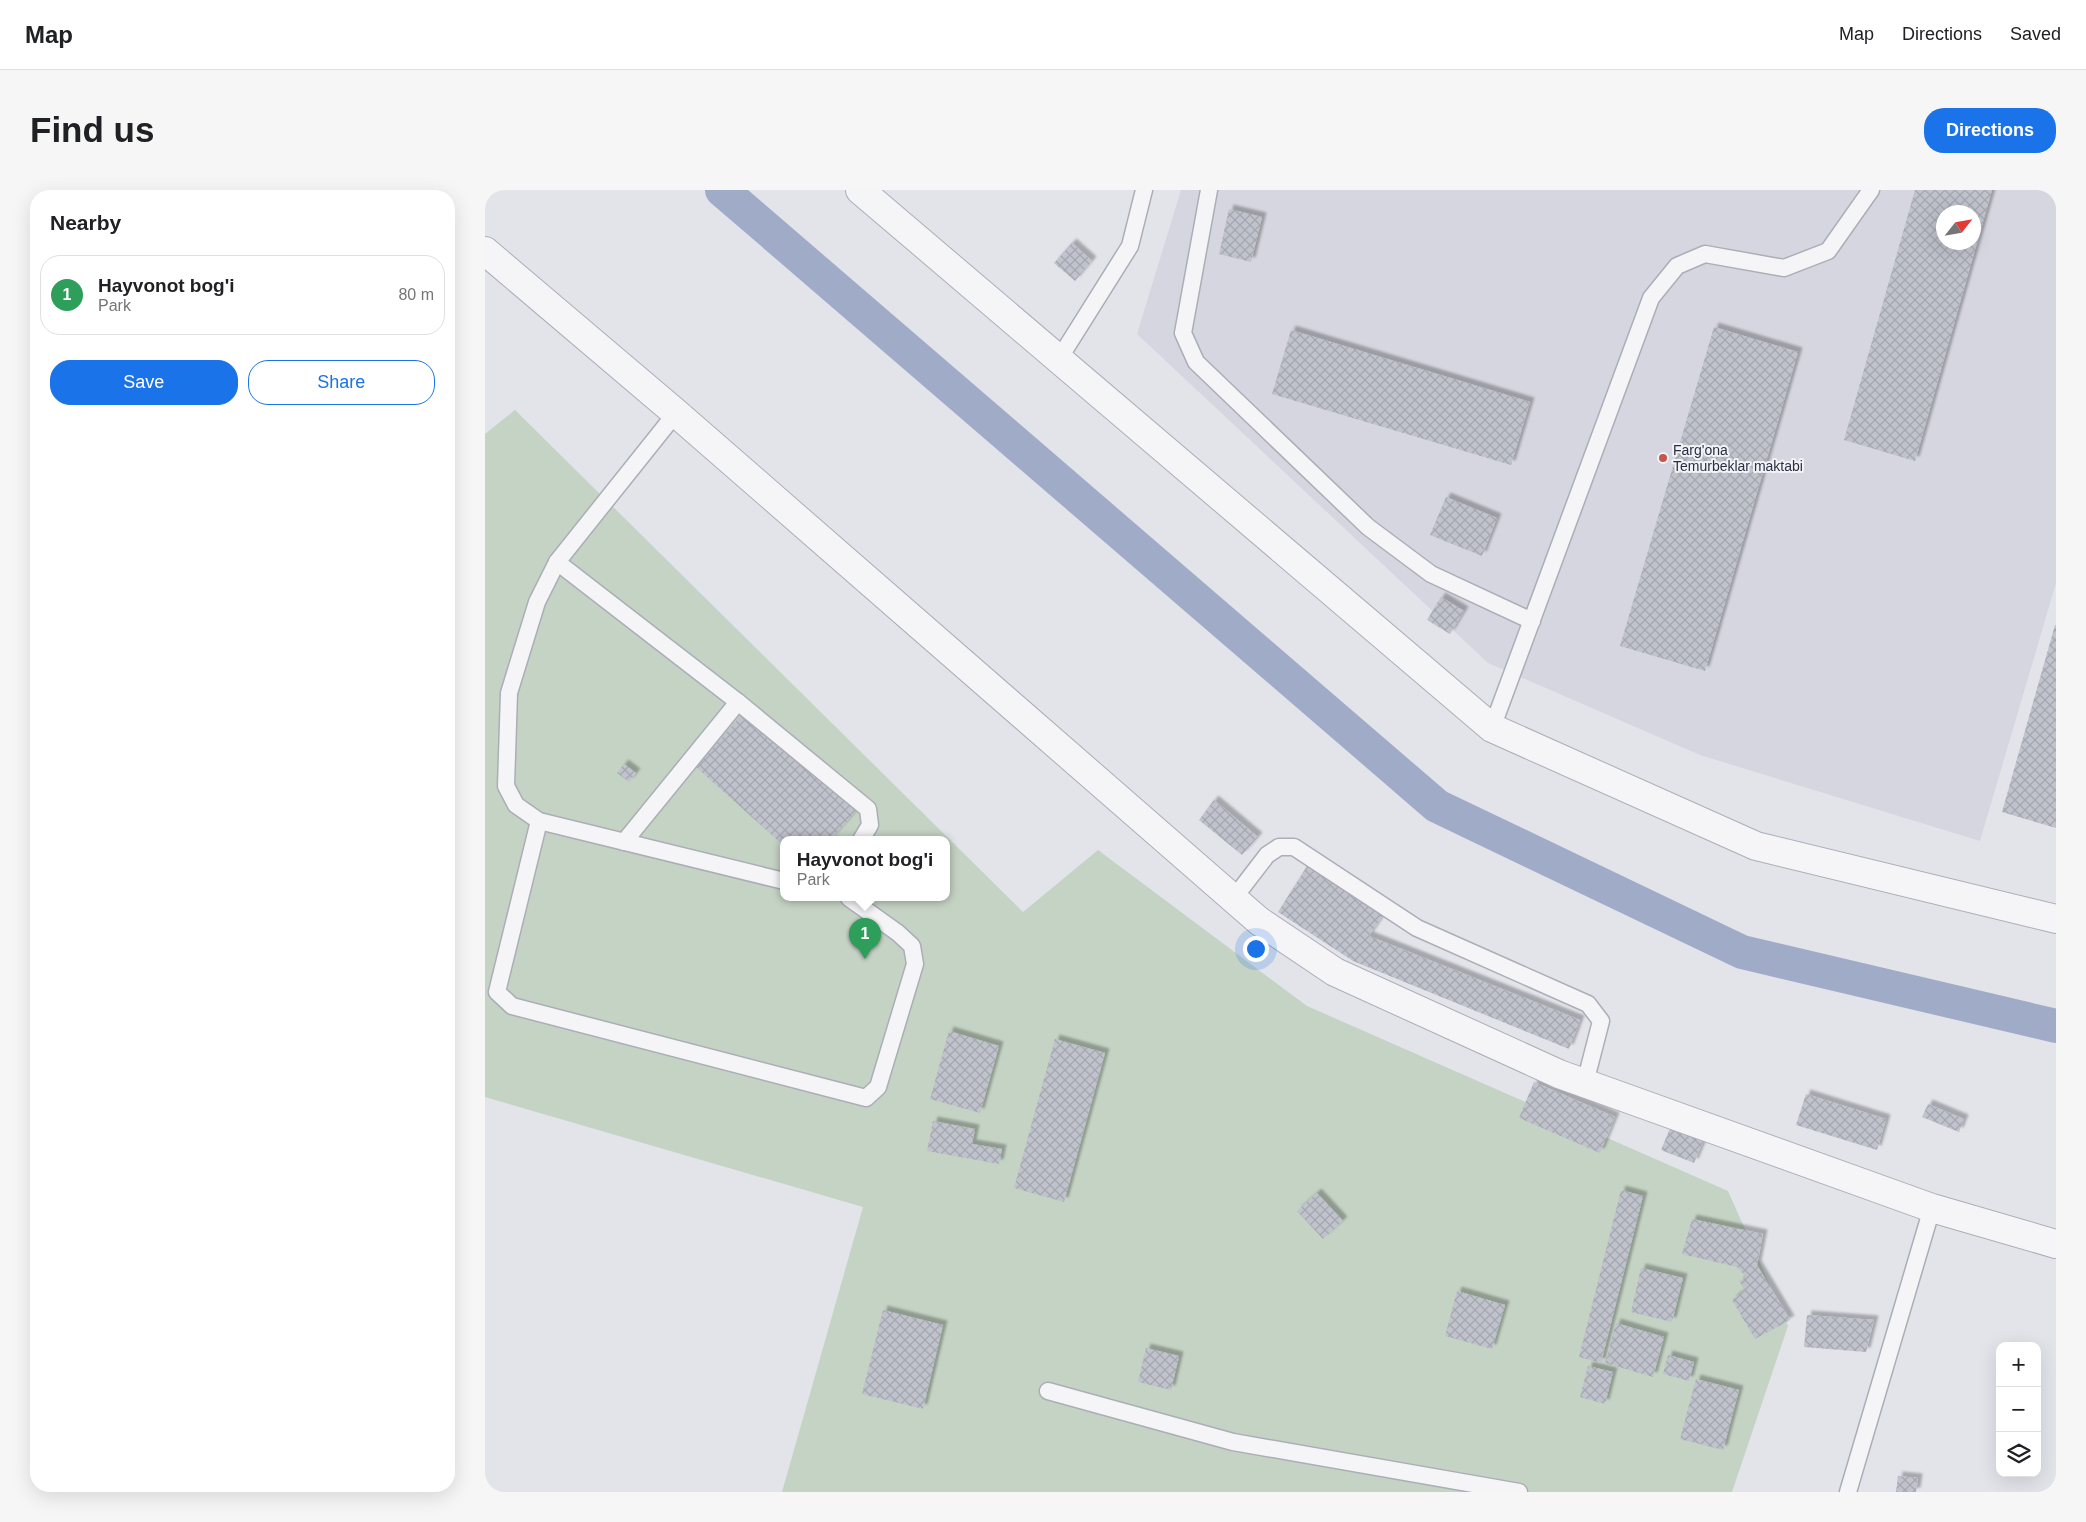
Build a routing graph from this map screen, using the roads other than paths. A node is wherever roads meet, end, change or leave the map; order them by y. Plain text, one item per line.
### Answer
1 (860, 190) edge
2 (1144, 190) edge
3 (1209, 190) edge
4 (1871, 190) edge
5 (485, 251) edge
6 (1059, 359) junction
7 (676, 414) junction
8 (557, 562) junction
9 (1531, 621) junction
10 (738, 702) junction
11 (1492, 728) junction
12 (539, 821) junction
13 (863, 836) edge
14 (624, 842) junction
15 (780, 881) edge
16 (1234, 898) junction
17 (853, 901) edge
18 (2056, 919) edge
19 (1585, 1083) junction
20 (1932, 1208) junction
21 (2056, 1244) edge
22 (1048, 1391) dead end
23 (1519, 1492) edge
24 (1848, 1492) edge

1 - 6 street
2 - 6 lane
3 - 9 lane
4 - 9 lane
5 - 7 street
6 - 11 street
7 - 8 lane
7 - 16 street
8 - 10 lane
8 - 12 lane
9 - 11 lane
10 - 13 lane
10 - 14 lane
11 - 18 street
12 - 14 lane
12 - 17 lane
14 - 15 lane
16 - 19 street
16 - 19 lane
19 - 20 street
20 - 21 street
20 - 24 lane
22 - 23 lane

